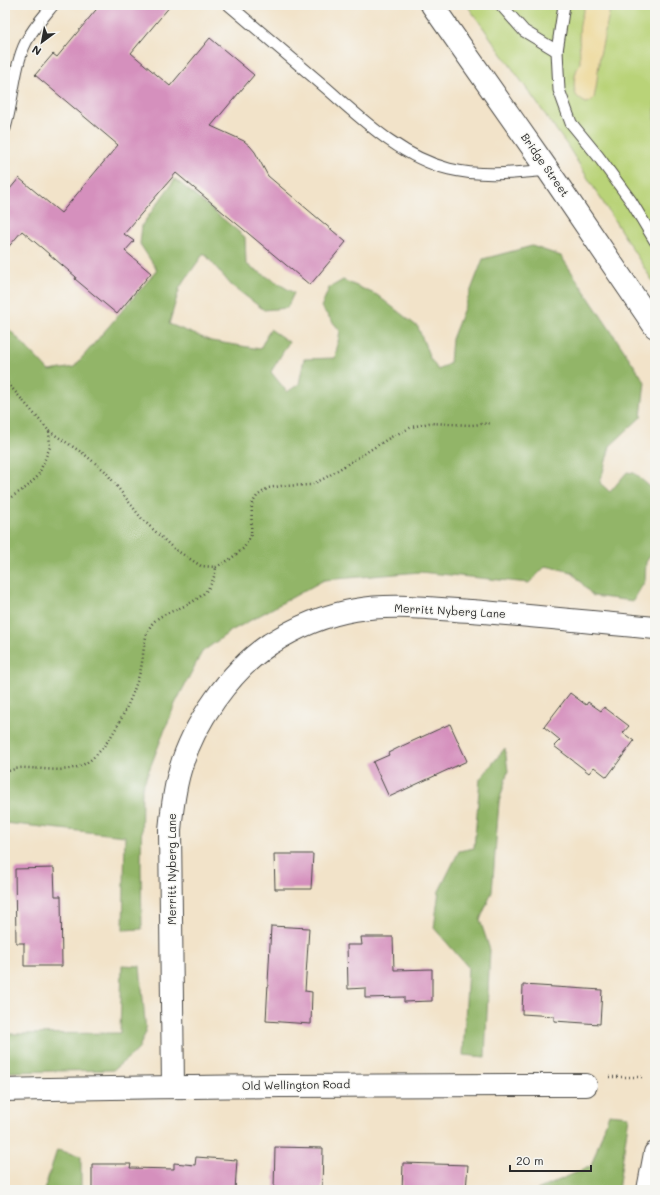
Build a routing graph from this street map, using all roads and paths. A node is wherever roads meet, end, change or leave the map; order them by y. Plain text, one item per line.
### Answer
1 (54, 5) edge
2 (229, 5) edge
3 (432, 5) edge
4 (501, 5) edge
5 (564, 5) edge
6 (557, 51) junction
7 (5, 128) edge
8 (548, 170) junction
9 (655, 241) edge
10 (655, 327) edge
11 (5, 380) edge
12 (491, 422) dead end
13 (49, 431) junction
14 (5, 501) edge
15 (216, 567) junction
16 (655, 628) edge
17 (5, 772) edge
18 (643, 1077) dead end
19 (586, 1085) joint
20 (173, 1087) junction
21 (5, 1090) edge
22 (655, 1153) edge
23 (648, 1190) edge

1 - 7 lane
2 - 8 lane
3 - 8 street, Bridge Street
4 - 6 lane
5 - 6 lane
6 - 9 lane
8 - 10 street, Bridge Street
11 - 13 path
12 - 15 path
13 - 14 path
13 - 15 path
15 - 17 path
16 - 20 street, Merritt Nyberg Lane
18 - 19 path
19 - 20 street, Old Wellington Road
20 - 21 street, Old Wellington Road
22 - 23 street

